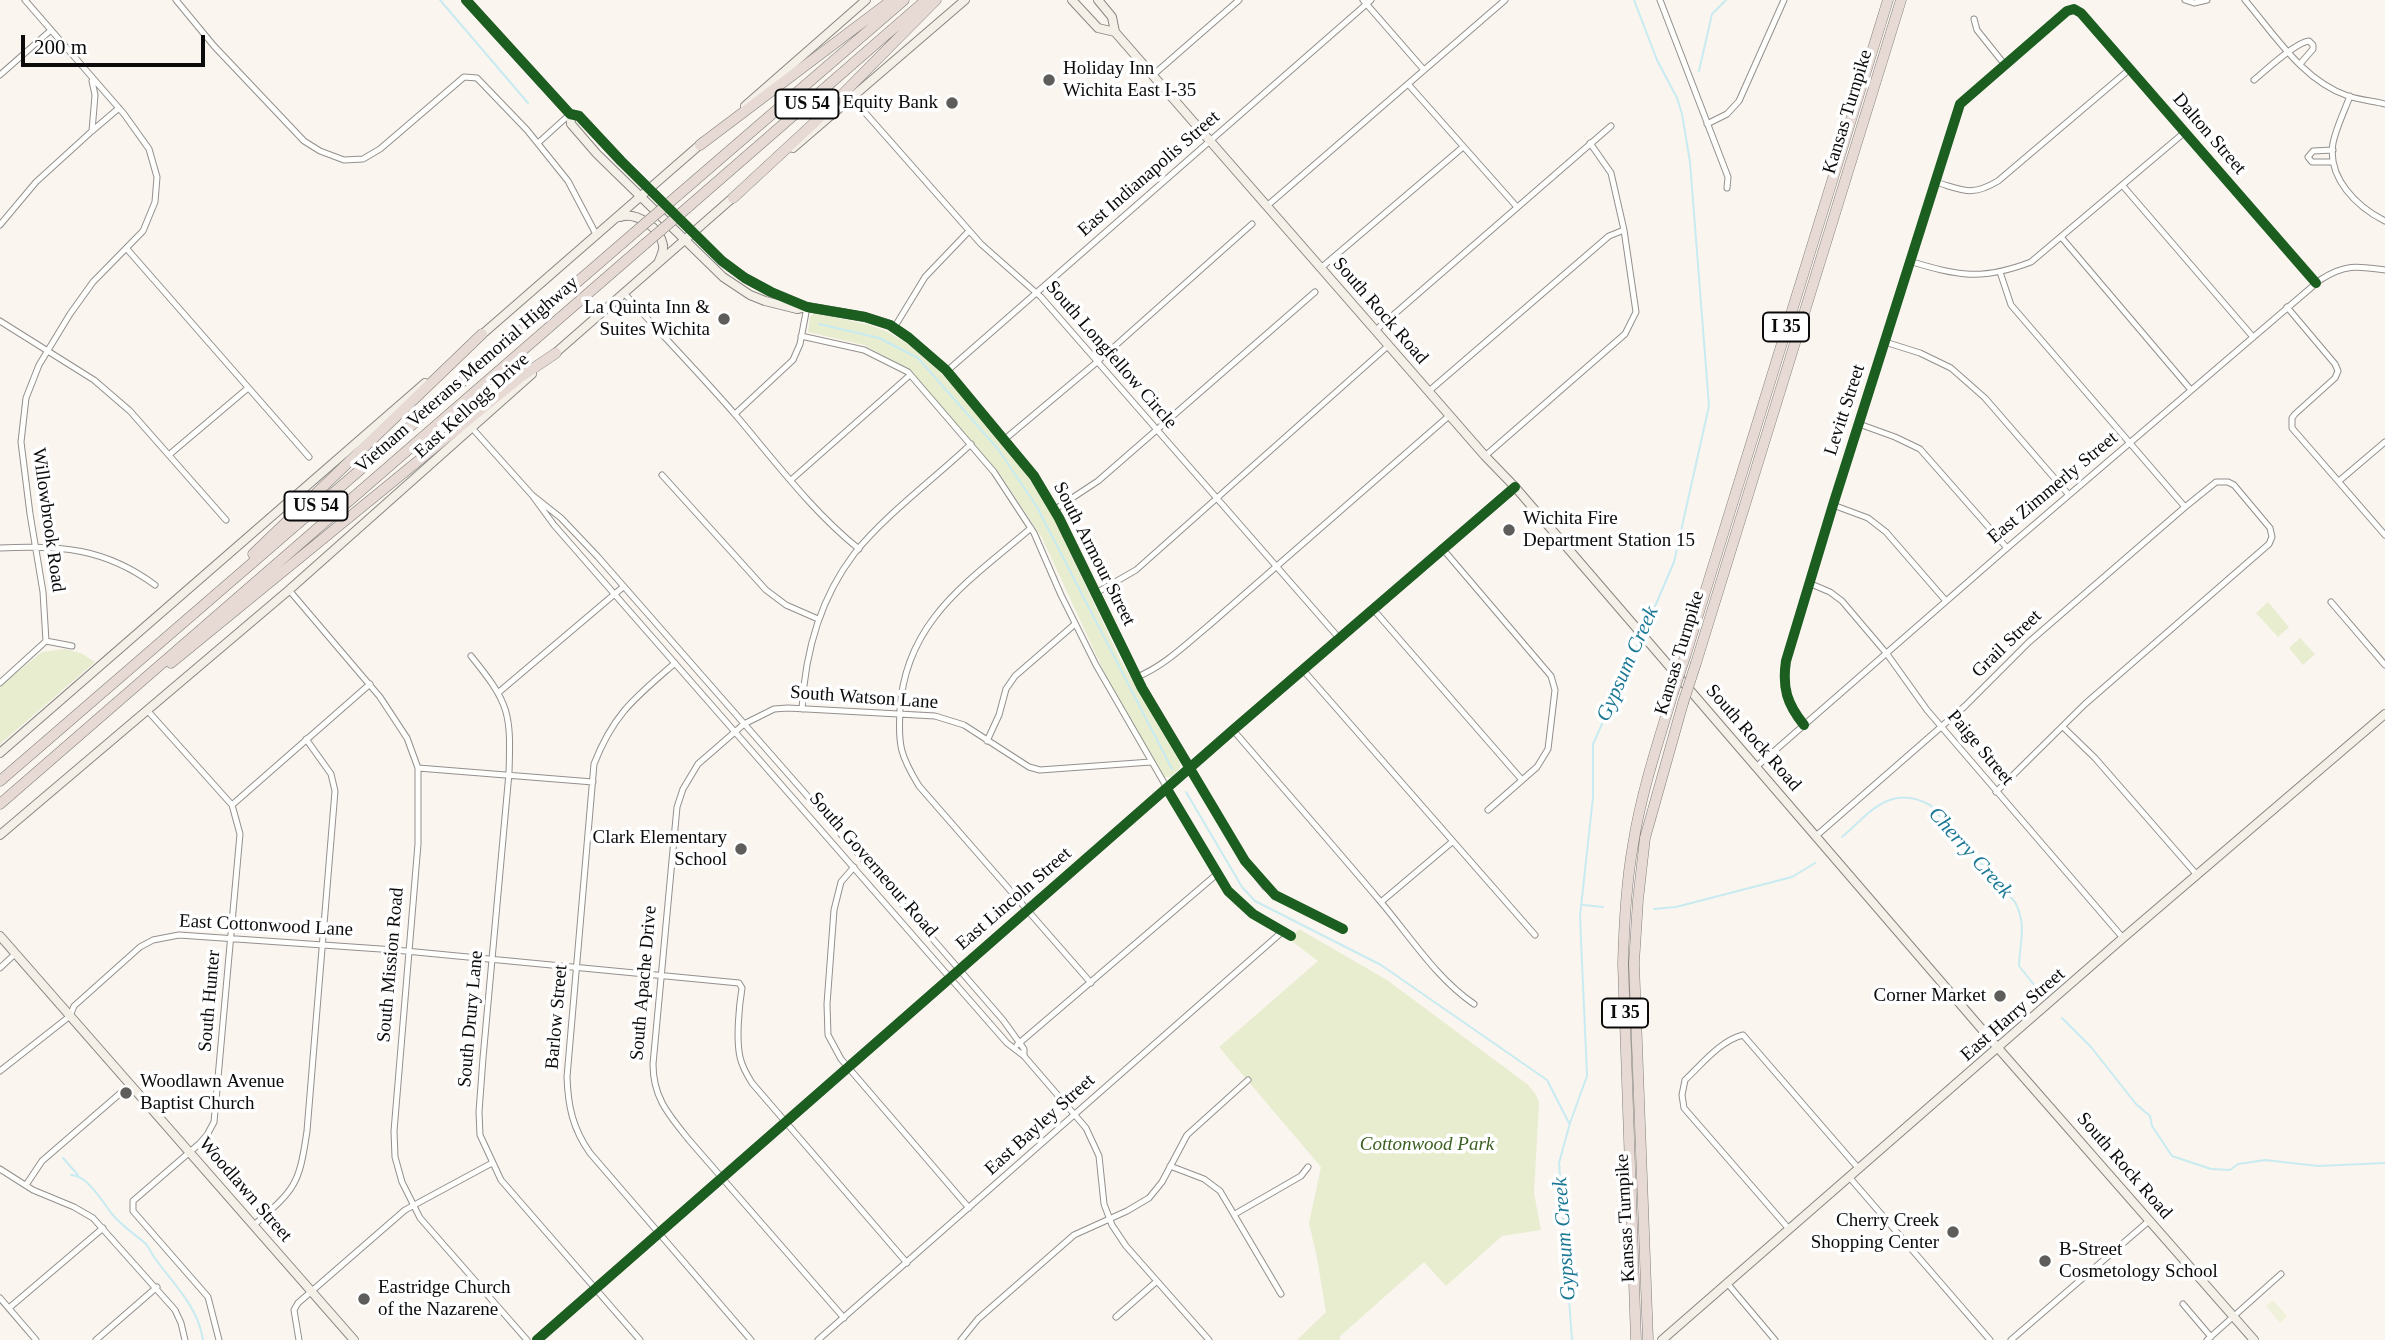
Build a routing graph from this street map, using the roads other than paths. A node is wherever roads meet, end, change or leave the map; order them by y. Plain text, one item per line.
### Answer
1 (25, 0) edge
2 (176, 0) edge
3 (466, 0) edge
4 (866, 0) edge
5 (892, 0) edge
6 (904, 0) edge
7 (926, 0) edge
8 (936, 0) edge
9 (965, 0) edge
10 (1072, 0) edge
11 (1098, 0) edge
12 (1239, 0) edge
13 (1505, 0) edge
14 (1660, 0) edge
15 (1784, 0) edge
16 (1888, 0) edge
17 (1901, 0) edge
18 (2185, 0) edge
19 (2207, 0) edge
20 (2245, 0) edge
21 (1367, 1) edge
22 (1974, 19) dead end
23 (51, 30) junction
24 (1115, 32) junction
25 (2289, 52) junction
26 (2300, 64) junction
27 (2005, 65) junction
28 (2130, 69) junction
29 (1424, 70) junction
30 (0, 75) edge
31 (1153, 75) junction
32 (90, 76) junction
33 (2254, 80) dead end
34 (1408, 84) junction
35 (2350, 96) junction
36 (853, 99) junction
37 (2385, 104) edge
38 (119, 108) junction
39 (570, 114) junction
40 (1707, 124) junction
41 (1611, 126) dead end
42 (92, 131) junction
43 (2185, 132) junction
44 (1211, 141) junction
45 (538, 143) junction
46 (1590, 143) junction
47 (701, 145) junction
48 (1464, 147) junction
49 (2333, 150) junction
50 (2333, 162) junction
51 (1935, 182) junction
52 (2123, 186) junction
53 (1727, 188) dead end
54 (650, 189) junction
55 (641, 196) junction
56 (733, 198) junction
57 (1268, 205) junction
58 (1517, 207) junction
59 (617, 218) junction
60 (2385, 221) edge
61 (0, 225) edge
62 (1252, 225) dead end
63 (1624, 230) junction
64 (969, 231) junction
65 (694, 232) junction
66 (597, 236) junction
67 (2062, 238) junction
68 (684, 241) junction
69 (127, 249) junction
70 (1909, 261) junction
71 (658, 264) junction
72 (1322, 267) junction
73 (2385, 270) edge
74 (2000, 272) junction
75 (2316, 283) junction
76 (1315, 292) dead end
77 (624, 293) junction
78 (1038, 293) junction
79 (807, 307) junction
80 (2287, 307) junction
81 (0, 321) edge
82 (894, 328) junction
83 (1376, 330) junction
84 (482, 334) junction
85 (801, 336) junction
86 (2253, 337) junction
87 (1885, 342) junction
88 (1389, 345) junction
89 (48, 351) junction
90 (555, 353) junction
91 (1097, 362) junction
92 (947, 371) junction
93 (910, 375) junction
94 (248, 388) junction
95 (2191, 390) junction
96 (1429, 391) junction
97 (735, 414) junction
98 (1450, 415) junction
99 (1859, 424) junction
100 (472, 428) junction
101 (1156, 430) junction
102 (1005, 439) junction
103 (2385, 442) edge
104 (2131, 443) junction
105 (971, 444) junction
106 (170, 454) junction
107 (1485, 456) junction
108 (309, 457) dead end
109 (662, 475) dead end
110 (791, 480) junction
111 (2339, 481) junction
112 (1515, 487) junction
113 (532, 495) junction
114 (2069, 495) junction
115 (1216, 499) junction
116 (1833, 505) junction
117 (2185, 506) junction
118 (1054, 510) junction
119 (561, 519) junction
120 (226, 520) dead end
121 (554, 525) junction
122 (1031, 528) junction
123 (2385, 535) edge
124 (35, 547) junction
125 (0, 548) edge
126 (1442, 548) junction
127 (2007, 548) junction
128 (859, 549) junction
129 (1277, 567) junction
130 (1811, 584) junction
131 (155, 585) dead end
132 (624, 587) junction
133 (289, 590) junction
134 (1096, 593) junction
135 (615, 594) junction
136 (1946, 601) junction
137 (2331, 602) dead end
138 (1373, 609) junction
139 (818, 620) junction
140 (1075, 624) junction
141 (1339, 638) junction
142 (46, 641) junction
143 (72, 646) dead end
144 (1887, 654) junction
145 (471, 656) dead end
146 (143, 659) junction
147 (675, 663) junction
148 (2385, 665) edge
149 (1303, 670) junction
150 (1137, 677) junction
151 (0, 683) edge
152 (370, 684) junction
153 (499, 692) junction
154 (802, 709) junction
155 (147, 710) junction
156 (2385, 714) edge
157 (900, 715) junction
158 (744, 724) junction
159 (1804, 725) junction
160 (1942, 727) junction
161 (2063, 727) junction
162 (1233, 730) junction
163 (735, 732) junction
164 (306, 739) junction
165 (987, 740) junction
166 (62, 751) junction
167 (0, 753) edge
168 (1151, 762) junction
169 (1756, 767) junction
170 (418, 768) junction
171 (1190, 768) junction
172 (509, 776) junction
173 (1522, 780) junction
174 (0, 781) edge
175 (593, 782) junction
176 (1167, 789) junction
177 (1996, 792) junction
178 (0, 804) edge
179 (232, 805) junction
180 (1488, 810) dead end
181 (0, 835) edge
182 (1815, 836) junction
183 (1452, 842) junction
184 (854, 867) junction
185 (1217, 874) junction
186 (2197, 875) junction
187 (1381, 902) junction
188 (1027, 910) junction
189 (1343, 929) dead end
190 (1282, 932) junction
191 (1535, 935) dead end
192 (0, 936) edge
193 (1291, 936) dead end
194 (232, 938) junction
195 (2123, 938) junction
196 (321, 945) junction
197 (408, 951) junction
198 (16, 953) junction
199 (492, 959) junction
200 (577, 967) junction
201 (0, 968) edge
202 (959, 970) junction
203 (661, 975) junction
204 (951, 977) junction
205 (1091, 983) junction
206 (1474, 1004) dead end
207 (70, 1016) junction
208 (1019, 1043) junction
209 (1998, 1048) junction
210 (1012, 1049) junction
211 (1024, 1056) junction
212 (849, 1068) junction
213 (0, 1071) edge
214 (1248, 1080) dead end
215 (131, 1084) junction
216 (1076, 1115) junction
217 (786, 1122) junction
218 (190, 1152) junction
219 (492, 1163) junction
220 (1170, 1166) junction
221 (1308, 1167) dead end
222 (0, 1169) edge
223 (1859, 1169) junction
224 (722, 1178) junction
225 (1850, 1178) junction
226 (26, 1185) junction
227 (412, 1205) junction
228 (970, 1208) junction
229 (1235, 1214) junction
230 (1109, 1219) junction
231 (2150, 1220) junction
232 (254, 1225) junction
233 (103, 1228) junction
234 (1789, 1230) junction
235 (659, 1233) junction
236 (907, 1263) junction
237 (2281, 1274) dead end
238 (1157, 1281) junction
239 (1727, 1283) junction
240 (157, 1287) junction
241 (596, 1289) junction
242 (311, 1291) junction
243 (1281, 1294) dead end
244 (0, 1298) edge
245 (2183, 1304) dead end
246 (9, 1308) junction
247 (1116, 1317) dead end
248 (2234, 1317) junction
249 (844, 1318) junction
250 (1648, 1335) edge
251 (2209, 1338) edge
252 (36, 1340) edge
253 (96, 1340) edge
254 (185, 1340) edge
255 (219, 1340) edge
256 (299, 1340) edge
257 (354, 1340) edge
258 (527, 1340) edge
259 (537, 1340) edge
260 (640, 1340) edge
261 (751, 1340) edge
262 (818, 1340) edge
263 (961, 1340) edge
264 (1209, 1340) edge
265 (1636, 1340) edge
266 (1662, 1340) edge
267 (1775, 1340) edge
268 (1990, 1340) edge
269 (2011, 1340) edge
270 (2254, 1340) edge

1 - 23 street, Willowbrook Road
2 - 45 street
3 - 39 main road
4 - 47 main road
5 - 47 highway
6 - 146 highway, Vietnam Veterans Memorial Highway / US 54, bridge
7 - 166 highway, Vietnam Veterans Memorial Highway / US 54, bridge
8 - 56 highway
9 - 36 main road, East Kellogg Drive
10 - 24 main road, South Rock Road
11 - 24 main road, South Rock Road
12 - 31 street
13 - 29 street
14 - 40 street
15 - 40 street
16 - 265 highway, Kansas Turnpike / I 35, bridge
17 - 250 highway, Kansas Turnpike / I 35, bridge
18 - 19 street
20 - 25 street
21 - 29 street
21 - 44 street, East Indianapolis Street
22 - 27 street
23 - 30 street
23 - 32 street, Willowbrook Road
24 - 31 main road, South Rock Road
25 - 26 street
25 - 26 street
25 - 33 street
26 - 35 street
27 - 28 street, Dalton Street
27 - 51 street, Levitt Street
28 - 43 street, Dalton Street
28 - 51 street
29 - 34 street
31 - 44 main road, South Rock Road
32 - 38 street, Willowbrook Road
32 - 42 street
34 - 48 street
34 - 57 street
35 - 37 street
35 - 49 street
36 - 56 main road, East Kellogg Drive
36 - 64 street, South Longfellow Circle
38 - 42 street
38 - 69 street, Willowbrook Road
39 - 45 street
39 - 54 main road, South Armour Street
39 - 55 main road, South Armour Street
40 - 53 street
41 - 46 street
42 - 61 street
43 - 52 street
43 - 75 street, Dalton Street
44 - 57 main road, South Rock Road
44 - 78 street, East Indianapolis Street
45 - 66 street
46 - 58 street
46 - 63 street
47 - 54 main road
48 - 58 street
48 - 72 street
49 - 50 street
49 - 50 street
50 - 60 street
51 - 70 street, Levitt Street
52 - 67 street
52 - 86 street
54 - 55 main road
54 - 65 main road, South Armour Street
55 - 59 main road
55 - 68 main road, South Armour Street
56 - 65 main road, East Kellogg Drive
57 - 72 main road, South Rock Road
58 - 83 street
59 - 66 main road
59 - 71 main road
62 - 91 street
63 - 96 street
63 - 107 street
64 - 78 street, South Longfellow Circle
64 - 82 street
65 - 68 main road, East Kellogg Drive
65 - 79 main road, South Armour Street
66 - 84 main road
67 - 74 street
67 - 95 street
68 - 71 main road, East Kellogg Drive
68 - 79 main road, South Armour Street
69 - 89 street, Willowbrook Road
69 - 94 street
70 - 74 street
70 - 87 street, Levitt Street
71 - 77 main road, East Kellogg Drive
72 - 83 main road, South Rock Road
73 - 75 street, East Zimmerly Street
74 - 104 street
75 - 80 street, East Zimmerly Street
76 - 101 street
77 - 90 main road, East Kellogg Drive
77 - 97 street
78 - 91 street, South Longfellow Circle
78 - 92 street, East Indianapolis Street
79 - 82 main road, South Armour Street
79 - 85 street
80 - 86 street, East Zimmerly Street
80 - 111 street
81 - 89 street
82 - 92 main road, South Armour Street
83 - 88 main road, South Rock Road
84 - 146 highway
84 - 167 main road
85 - 93 street
85 - 97 street
86 - 95 street, East Zimmerly Street
87 - 99 street, Levitt Street
87 - 114 street
88 - 96 main road, South Rock Road
88 - 115 street
89 - 106 street
89 - 124 street, Willowbrook Road
90 - 100 main road, East Kellogg Drive
90 - 166 highway
91 - 101 street, South Longfellow Circle
91 - 102 street
92 - 102 main road, South Armour Street
93 - 105 street
93 - 110 street
94 - 106 street
94 - 108 street
95 - 104 street, East Zimmerly Street
96 - 98 main road, South Rock Road
97 - 110 street
98 - 107 main road, South Rock Road
98 - 129 street
99 - 116 street, Levitt Street
99 - 127 street
100 - 113 street, South Governeour Road
100 - 133 main road, East Kellogg Drive
101 - 115 street, South Longfellow Circle
101 - 118 street
102 - 118 main road, South Armour Street
103 - 111 street
104 - 114 street, East Zimmerly Street
104 - 117 street
105 - 122 street
105 - 128 street
106 - 120 street
107 - 112 main road, South Rock Road
109 - 139 street
110 - 128 street
111 - 123 street
112 - 126 main road, East Lincoln Street
112 - 169 main road, South Rock Road
113 - 119 street, South Governeour Road
113 - 121 street, South Governeour Road
114 - 127 street, East Zimmerly Street
115 - 129 street, South Longfellow Circle
115 - 134 street
116 - 130 street, Levitt Street
116 - 136 street
117 - 160 street, Grail Street
117 - 161 street, Grail Street
118 - 134 main road, South Armour Street
119 - 121 street
119 - 132 street, South Governeour Road
121 - 135 street, South Governeour Road
122 - 140 street
122 - 157 street
124 - 125 street
124 - 131 street
124 - 142 street, Willowbrook Road
126 - 138 main road, East Lincoln Street
126 - 173 street
127 - 136 street, East Zimmerly Street
128 - 139 street
129 - 141 street, South Longfellow Circle
129 - 150 street
130 - 144 street, Paige Street
130 - 159 street, Levitt Street
132 - 135 street
132 - 158 street, South Governeour Road
133 - 152 street, South Mission Road
133 - 155 main road, East Kellogg Drive
134 - 150 main road, South Armour Street
135 - 147 street, South Governeour Road
135 - 153 street
136 - 144 street, East Zimmerly Street
137 - 148 street
138 - 141 main road, East Lincoln Street
138 - 173 street
139 - 154 street
140 - 165 street
140 - 168 street
141 - 149 main road, East Lincoln Street
142 - 143 street
142 - 151 street
144 - 159 street, East Zimmerly Street
144 - 160 street, Paige Street
145 - 153 street, South Drury Lane
146 - 174 highway, Vietnam Veterans Memorial Highway / US 54
147 - 163 street, South Governeour Road
147 - 175 street, Barlow Street
149 - 162 main road, East Lincoln Street
149 - 183 street
150 - 171 main road, South Armour Street
152 - 164 street
152 - 170 street, South Mission Road
153 - 172 street, South Drury Lane
154 - 157 street, South Watson Lane
154 - 158 street, South Watson Lane
155 - 179 street, South Hunter
155 - 181 main road, East Kellogg Drive
156 - 186 main road, East Harry Street
157 - 165 street, South Watson Lane
157 - 188 street
158 - 163 street, South Watson Lane
158 - 202 street, South Governeour Road
159 - 169 street, East Zimmerly Street
160 - 177 street, Paige Street
160 - 182 street, Grail Street
161 - 177 street
161 - 186 street
162 - 171 main road, East Lincoln Street
162 - 187 street
163 - 184 street, South Governeour Road
163 - 203 street, South Apache Drive
164 - 179 street
164 - 196 street
165 - 168 street, South Watson Lane
166 - 178 highway, Vietnam Veterans Memorial Highway / US 54
168 - 176 street
169 - 182 main road, South Rock Road
170 - 172 street
170 - 197 street, South Mission Road
171 - 176 main road, East Lincoln Street
171 - 189 street, South Armour Street
172 - 175 street
172 - 199 street, South Drury Lane
173 - 180 street
175 - 200 street, Barlow Street
176 - 185 street
176 - 188 main road, East Lincoln Street
177 - 195 street, Paige Street
179 - 194 street, South Hunter
182 - 209 main road, South Rock Road
183 - 187 street
183 - 191 street
184 - 204 street, South Governeour Road
184 - 212 street
185 - 190 street
185 - 205 street
186 - 195 main road, East Harry Street
187 - 206 street
188 - 202 main road, East Lincoln Street
188 - 205 street
190 - 193 street
190 - 216 street, East Bayley Street
192 - 198 main road, Woodlawn Street
194 - 196 street, East Cottonwood Lane
194 - 207 street, East Cottonwood Lane
194 - 218 street, South Hunter
195 - 209 main road, East Harry Street
196 - 197 street, East Cottonwood Lane
196 - 232 street
197 - 199 street, East Cottonwood Lane
197 - 227 street, South Mission Road
198 - 201 street
198 - 207 main road, Woodlawn Street
199 - 200 street, East Cottonwood Lane
199 - 219 street, South Drury Lane
200 - 203 street, East Cottonwood Lane
200 - 235 street, Barlow Street
202 - 204 main road, East Lincoln Street
202 - 208 street, South Governeour Road
203 - 217 street, East Cottonwood Lane
203 - 224 street, South Apache Drive
204 - 210 street, South Governeour Road
204 - 212 main road, East Lincoln Street
205 - 208 street
207 - 213 street, East Cottonwood Lane
207 - 215 main road, Woodlawn Street
208 - 210 street
208 - 211 street, South Governeour Road
209 - 223 main road, East Harry Street
209 - 231 main road, South Rock Road
210 - 211 street, South Governeour Road
211 - 216 street, South Governeour Road
212 - 217 main road, East Lincoln Street
212 - 228 street
214 - 220 street
215 - 218 main road, Woodlawn Street
215 - 226 street
216 - 228 street, East Bayley Street
216 - 230 street, South Governeour Road
217 - 224 main road, East Lincoln Street
217 - 236 street
218 - 232 main road, Woodlawn Street
218 - 255 street, South Hunter
219 - 227 street
219 - 241 street, South Drury Lane
220 - 229 street
220 - 230 street
221 - 229 street
222 - 226 street
223 - 225 main road, East Harry Street
223 - 234 street
224 - 235 main road, East Lincoln Street
224 - 249 street, South Apache Drive
225 - 234 main road, East Harry Street
225 - 268 street
226 - 233 street
227 - 242 street
227 - 258 street, South Mission Road
228 - 236 street, East Bayley Street
229 - 243 street
230 - 238 street, South Governeour Road
230 - 263 street
231 - 248 main road, South Rock Road
231 - 269 street
232 - 242 main road, Woodlawn Street
233 - 240 street
233 - 246 street
234 - 239 main road, East Harry Street
235 - 241 main road, East Lincoln Street
235 - 261 street, Barlow Street
236 - 249 street, East Bayley Street
237 - 248 street
238 - 247 street
238 - 264 street, South Governeour Road
239 - 266 main road, East Harry Street
239 - 267 street
240 - 253 street
240 - 254 street
241 - 259 main road, East Lincoln Street
241 - 260 street, South Drury Lane
242 - 256 street
242 - 257 main road, Woodlawn Street
244 - 246 street
245 - 251 street
246 - 252 street
248 - 251 street
248 - 270 main road, South Rock Road
249 - 262 street, East Bayley Street

